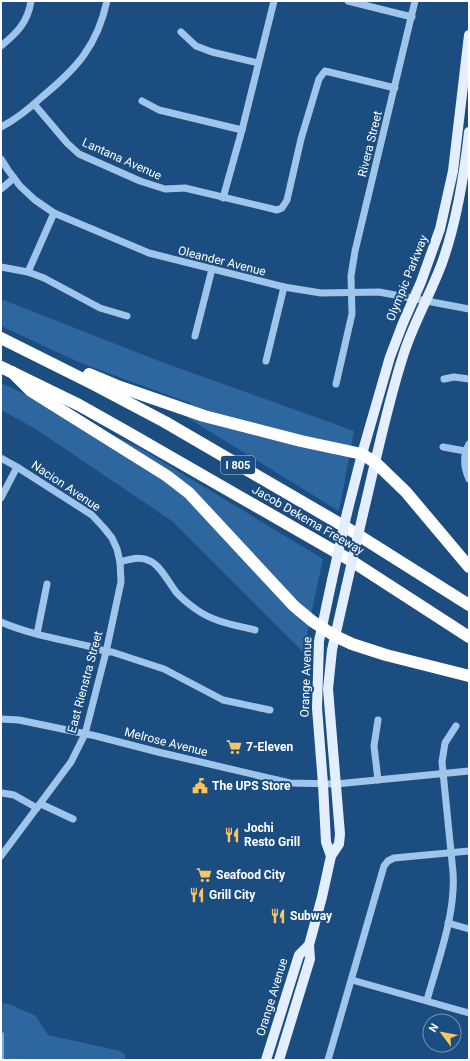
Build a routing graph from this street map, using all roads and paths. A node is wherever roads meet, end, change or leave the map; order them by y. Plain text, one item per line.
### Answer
1 (32, 1) edge
2 (107, 1) edge
3 (274, 1) edge
4 (348, 1) edge
5 (416, 1) edge
6 (412, 17) junction
7 (181, 32) dead end
8 (469, 35) edge
9 (1, 46) edge
10 (258, 63) junction
11 (466, 77) edge
12 (395, 88) junction
13 (142, 101) dead end
14 (34, 104) junction
15 (1, 127) edge
16 (242, 130) junction
17 (469, 132) edge
18 (1, 159) edge
19 (14, 178) junction
20 (1, 189) edge
21 (223, 198) junction
22 (54, 213) junction
23 (1, 267) edge
24 (212, 269) junction
25 (28, 272) junction
26 (284, 287) junction
27 (352, 292) junction
28 (414, 298) junction
29 (426, 301) junction
30 (469, 309) edge
31 (127, 316) dead end
32 (195, 336) dead end
33 (1, 338) edge
34 (266, 361) dead end
35 (6, 369) edge
36 (444, 379) dead end
37 (469, 379) edge
38 (336, 384) dead end
39 (443, 447) dead end
40 (467, 447) edge
41 (362, 454) junction
42 (1, 458) edge
43 (376, 463) junction
44 (17, 467) junction
45 (469, 479) edge
46 (1, 498) edge
47 (120, 562) junction
48 (469, 566) edge
49 (47, 584) dead end
50 (469, 604) edge
51 (1, 622) edge
52 (321, 627) junction
53 (256, 630) dead end
54 (37, 634) junction
55 (335, 636) junction
56 (469, 637) edge
57 (106, 652) junction
58 (469, 676) edge
59 (270, 710) dead end
60 (1, 719) edge
61 (378, 720) dead end
62 (456, 726) dead end
63 (85, 734) junction
64 (469, 772) edge
65 (443, 774) junction
66 (378, 780) junction
67 (323, 784) junction
68 (336, 784) junction
69 (2, 793) dead end
70 (39, 806) junction
71 (73, 819) dead end
72 (469, 851) edge
73 (451, 853) junction
74 (1, 856) edge
75 (331, 856) junction
76 (448, 923) junction
77 (469, 929) edge
78 (309, 945) junction
79 (352, 980) junction
80 (427, 1000) junction
81 (469, 1013) edge
82 (278, 1022) junction
83 (290, 1025) junction
84 (266, 1060) edge
85 (279, 1060) edge
86 (328, 1060) edge

1 - 9 street
2 - 14 street
3 - 10 street
4 - 6 street
5 - 6 street, Rivera Street
6 - 12 street, Rivera Street
7 - 10 street
8 - 11 main road, Olympic Parkway
10 - 16 street
11 - 28 main road, Olympic Parkway
12 - 21 street, Lantana Avenue
12 - 27 street, Rivera Street
13 - 16 street
14 - 15 street
14 - 21 street, Lantana Avenue
16 - 21 street
17 - 29 main road, Olympic Parkway
18 - 19 street, Oleander Avenue
19 - 20 street
19 - 22 street, Oleander Avenue
22 - 24 street, Oleander Avenue
22 - 25 street
23 - 25 street
24 - 26 street, Oleander Avenue
24 - 32 street
25 - 31 street
26 - 27 street, Oleander Avenue
26 - 34 street
27 - 28 street, Oleander Avenue
27 - 38 street, Rivera Street
28 - 29 street, Oleander Avenue
28 - 41 main road, Olympic Parkway
29 - 30 street, Oleander Avenue
29 - 43 main road, Olympic Parkway
33 - 41 highway
33 - 50 highway, Jacob Dekema Freeway / I 805
35 - 52 highway
35 - 56 highway, Jacob Dekema Freeway / I 805
36 - 37 street
39 - 40 street
40 - 45 street
41 - 43 highway
41 - 52 main road, Orange Avenue, bridge
42 - 44 street, Nacion Avenue
43 - 48 highway
43 - 55 main road, Orange Avenue, bridge
44 - 46 street
44 - 47 street, Nacion Avenue
47 - 53 street
47 - 57 street, East Rienstra Street
49 - 54 street
51 - 54 street
52 - 55 highway
52 - 67 main road, Orange Avenue
54 - 57 street
55 - 58 highway
55 - 68 main road, Orange Avenue
57 - 59 street
57 - 63 street, East Rienstra Street
60 - 63 street, Melrose Avenue
61 - 66 street
62 - 65 street
63 - 67 street, Melrose Avenue
63 - 70 street, East Rienstra Street
64 - 65 street, Melrose Avenue
65 - 66 street, Melrose Avenue
65 - 73 street
66 - 68 street, Melrose Avenue
67 - 68 street, Melrose Avenue
67 - 75 main road, Orange Avenue
68 - 75 main road, Orange Avenue
69 - 70 street
70 - 71 street
70 - 74 street, East Rienstra Street
72 - 73 street
73 - 76 street
73 - 79 street
75 - 78 main road, Orange Avenue
76 - 77 street
76 - 80 street
78 - 82 main road, Orange Avenue
78 - 83 main road, Orange Avenue
79 - 80 street
79 - 86 street
80 - 81 street
82 - 83 main road
82 - 84 main road, Orange Avenue
83 - 85 main road, Orange Avenue

